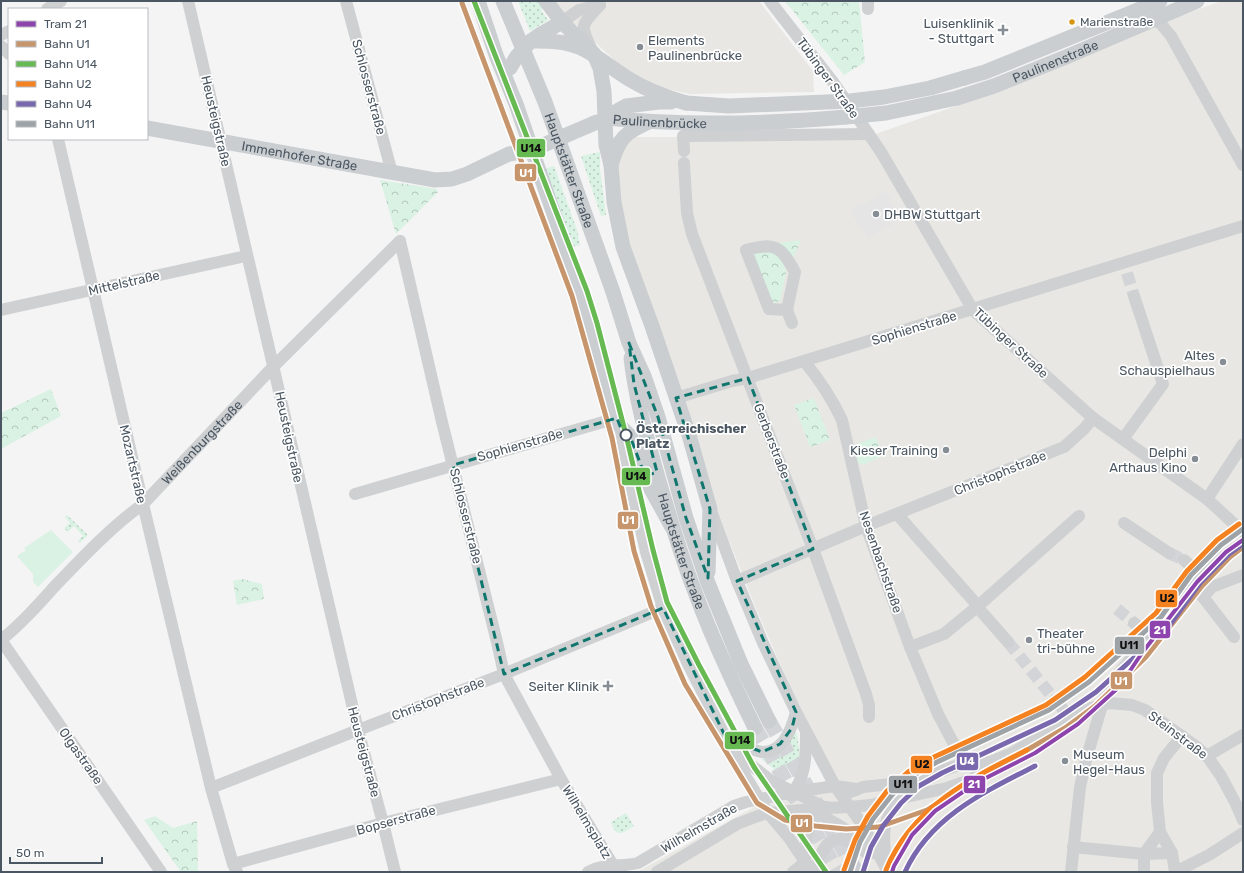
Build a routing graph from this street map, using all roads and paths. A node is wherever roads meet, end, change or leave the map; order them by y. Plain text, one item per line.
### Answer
1 (61, 1) edge
2 (188, 1) edge
3 (346, 1) edge
4 (478, 1) edge
5 (503, 1) edge
6 (546, 1) edge
7 (770, 1) edge
8 (1198, 1) edge
9 (603, 3) edge
10 (1157, 7) edge
11 (49, 8) edge
12 (562, 22) junction
13 (539, 39) junction
14 (594, 54) junction
15 (964, 78) joint
16 (510, 88) junction
17 (658, 98) junction
18 (956, 98) joint
19 (601, 120) junction
20 (655, 122) junction
21 (524, 126) junction
22 (148, 128) edge
23 (869, 134) junction
24 (58, 140) edge
25 (221, 141) junction
26 (536, 148) junction
27 (684, 150) dead end
28 (509, 154) junction
29 (684, 163) dead end
30 (611, 165) junction
31 (1243, 165) edge
32 (392, 173) junction
33 (1243, 226) edge
34 (400, 241) joint
35 (246, 256) junction
36 (93, 289) junction
37 (1134, 296) tunnel mouth
38 (1, 310) edge
39 (787, 310) junction
40 (973, 310) junction
41 (792, 323) dead end
42 (629, 343) junction
43 (804, 361) junction
44 (274, 366) junction
45 (748, 378) junction
46 (676, 398) junction
47 (1093, 418) junction
48 (618, 422) junction
49 (1123, 439) junction
50 (1243, 444) edge
51 (453, 465) junction
52 (355, 494) dead end
53 (1207, 499) junction
54 (142, 504) junction
55 (710, 509) junction
56 (897, 514) junction
57 (1079, 516) dead end
58 (1124, 522) dead end
59 (866, 526) junction
60 (672, 527) junction
61 (1241, 528) edge
62 (1243, 543) edge
63 (814, 549) junction
64 (1169, 553) tunnel mouth
65 (1184, 560) tunnel mouth
66 (1195, 570) dead end
67 (1243, 575) edge
68 (737, 581) junction
69 (708, 583) junction
70 (1191, 585) junction
71 (1203, 597) junction
72 (978, 606) junction
73 (663, 608) junction
74 (1134, 623) tunnel mouth
75 (1150, 636) junction
76 (1234, 637) dead end
77 (1, 640) edge
78 (1008, 642) tunnel mouth
79 (910, 647) junction
80 (504, 674) junction
81 (1055, 700) tunnel mouth
82 (1102, 705) junction
83 (796, 712) junction
84 (869, 717) dead end
85 (1071, 718) junction
86 (769, 721) tunnel mouth
87 (755, 728) tunnel mouth
88 (358, 730) junction
89 (806, 732) junction
90 (1243, 735) edge
91 (1182, 736) junction
92 (726, 738) junction
93 (1207, 756) junction
94 (990, 762) junction
95 (964, 763) junction
96 (561, 779) junction
97 (751, 786) junction
98 (835, 786) junction
99 (211, 788) junction
100 (857, 789) junction
101 (794, 792) junction
102 (842, 796) junction
103 (902, 797) junction
104 (760, 800) junction
105 (781, 803) junction
106 (734, 806) junction
107 (851, 807) junction
108 (817, 811) junction
109 (768, 813) junction
110 (1243, 820) edge
111 (383, 823) junction
112 (1160, 832) junction
113 (1243, 833) edge
114 (1073, 847) junction
115 (1172, 853) junction
116 (1144, 863) edge
117 (809, 867) edge
118 (235, 868) edge
119 (624, 868) edge
120 (887, 870) edge
121 (160, 872) edge
122 (394, 872) edge
123 (588, 872) edge
124 (657, 872) edge
125 (793, 872) edge
126 (816, 872) edge
127 (1071, 872) edge

1 - 11 street
2 - 25 street, Heusteigstraße
3 - 32 street, Schlosserstraße
4 - 16 main road
5 - 42 main road, Hauptstätter Straße
6 - 12 main road
7 - 23 street, Tübinger Straße
8 - 10 main road, Paulinenstraße
9 - 12 street
9 - 14 street
10 - 15 main road, Paulinenstraße
10 - 18 main road, Paulinenstraße
10 - 31 street
12 - 13 main road
12 - 14 main road
13 - 14 main road
13 - 16 main road, bridge
14 - 17 main road
14 - 19 main road
15 - 17 main road, Paulinenbrücke, bridge
16 - 21 main road
17 - 19 main road, Paulinenbrücke
18 - 20 main road, Paulinenbrücke, bridge
19 - 20 main road, Paulinenbrücke
19 - 26 main road, bridge
19 - 30 main road
20 - 30 main road
21 - 26 main road
21 - 28 main road
22 - 25 main road, Immenhofer Straße
23 - 27 street
23 - 40 street, Tübinger Straße
24 - 36 street, Mozartstraße
25 - 32 main road, Immenhofer Straße
25 - 35 street, Heusteigstraße
26 - 28 main road
26 - 48 main road
28 - 32 main road, Immenhofer Straße
29 - 45 street, Gerberstraße
30 - 46 main road
33 - 40 street, Sophienstraße
34 - 44 street, Weißenburgstraße
34 - 51 street, Schlosserstraße
35 - 36 street, Mittelstraße
35 - 44 street, Heusteigstraße
36 - 38 street, Mittelstraße
36 - 54 street, Mozartstraße
37 - 49 street
39 - 39 street
39 - 41 street
40 - 43 street, Sophienstraße
40 - 47 street, Tübinger Straße
42 - 60 main road, Hauptstätter Straße
42 - 69 main road, Hauptstätter Straße
43 - 45 street, Sophienstraße
43 - 59 street, Nesenbachstraße
44 - 54 street, Weißenburgstraße
44 - 88 street, Heusteigstraße
45 - 46 street, Sophienstraße
45 - 63 street, Gerberstraße
46 - 55 main road
47 - 49 street, Tübinger Straße
47 - 56 street, Christophstraße
48 - 51 street, Sophienstraße
48 - 60 main road
48 - 73 street
49 - 53 street, Tübinger Straße
50 - 53 street
51 - 52 street, Sophienstraße
51 - 80 street, Schlosserstraße
53 - 61 street, Tübinger Straße
54 - 77 street, Weißenburgstraße
54 - 99 street, Mozartstraße
55 - 68 street
55 - 69 main road
56 - 59 street, Christophstraße
56 - 72 street
57 - 72 street
58 - 64 street
59 - 63 street, Christophstraße
59 - 79 street, Nesenbachstraße
60 - 87 main road, Hauptstätter Straße
62 - 70 street
63 - 68 street, Christophstraße
63 - 84 street, Gerberstraße
65 - 66 street
67 - 71 street
68 - 83 street
69 - 86 main road, Hauptstätter Straße
70 - 71 street
70 - 75 street
71 - 76 street
72 - 78 street
72 - 79 street
73 - 80 street, Christophstraße
73 - 92 street
74 - 75 street
75 - 82 street
77 - 121 street, Olgastraße
79 - 95 street, Nesenbachstraße
80 - 88 street, Christophstraße
80 - 96 street, Schlosserstraße
81 - 85 street
82 - 85 street, Steinstraße
82 - 91 street, Steinstraße
82 - 114 street
83 - 89 street
83 - 92 street
85 - 94 street, Steinstraße
88 - 99 street, Christophstraße
88 - 111 street, Heusteigstraße
89 - 98 street
89 - 101 street
90 - 93 street
91 - 93 street, Steinstraße
91 - 112 street
92 - 97 street
92 - 101 street
93 - 110 street, Steinstraße
94 - 95 street
94 - 103 street, Wilhelmstraße
95 - 100 street
96 - 111 street, Bopserstraße
96 - 119 street, Wilhelmsplatz
97 - 104 street
97 - 106 street
98 - 100 street, Wilhelmstraße
98 - 101 street, Wilhelmstraße
98 - 102 street
99 - 118 street, Mozartstraße
100 - 102 street
101 - 104 street, Wilhelmstraße
101 - 105 street
101 - 108 street
102 - 107 street
102 - 108 street
103 - 107 street, Wilhelmstraße
103 - 120 street
104 - 105 street
104 - 106 street, Wilhelmstraße
104 - 109 street
105 - 108 street
105 - 109 street
106 - 119 street, Wilhelmstraße
107 - 108 street, Wilhelmstraße
107 - 120 street
108 - 109 street, Wilhelmstraße
108 - 117 street
108 - 120 street
109 - 117 street
109 - 124 street, Wilhelmstraße
111 - 118 street, Bopserstraße
111 - 122 street, Heusteigstraße
112 - 115 street
112 - 116 street
113 - 115 street
114 - 116 street
114 - 127 street
115 - 116 street
117 - 125 street
119 - 123 street, Wilhelmstraße
120 - 126 street

